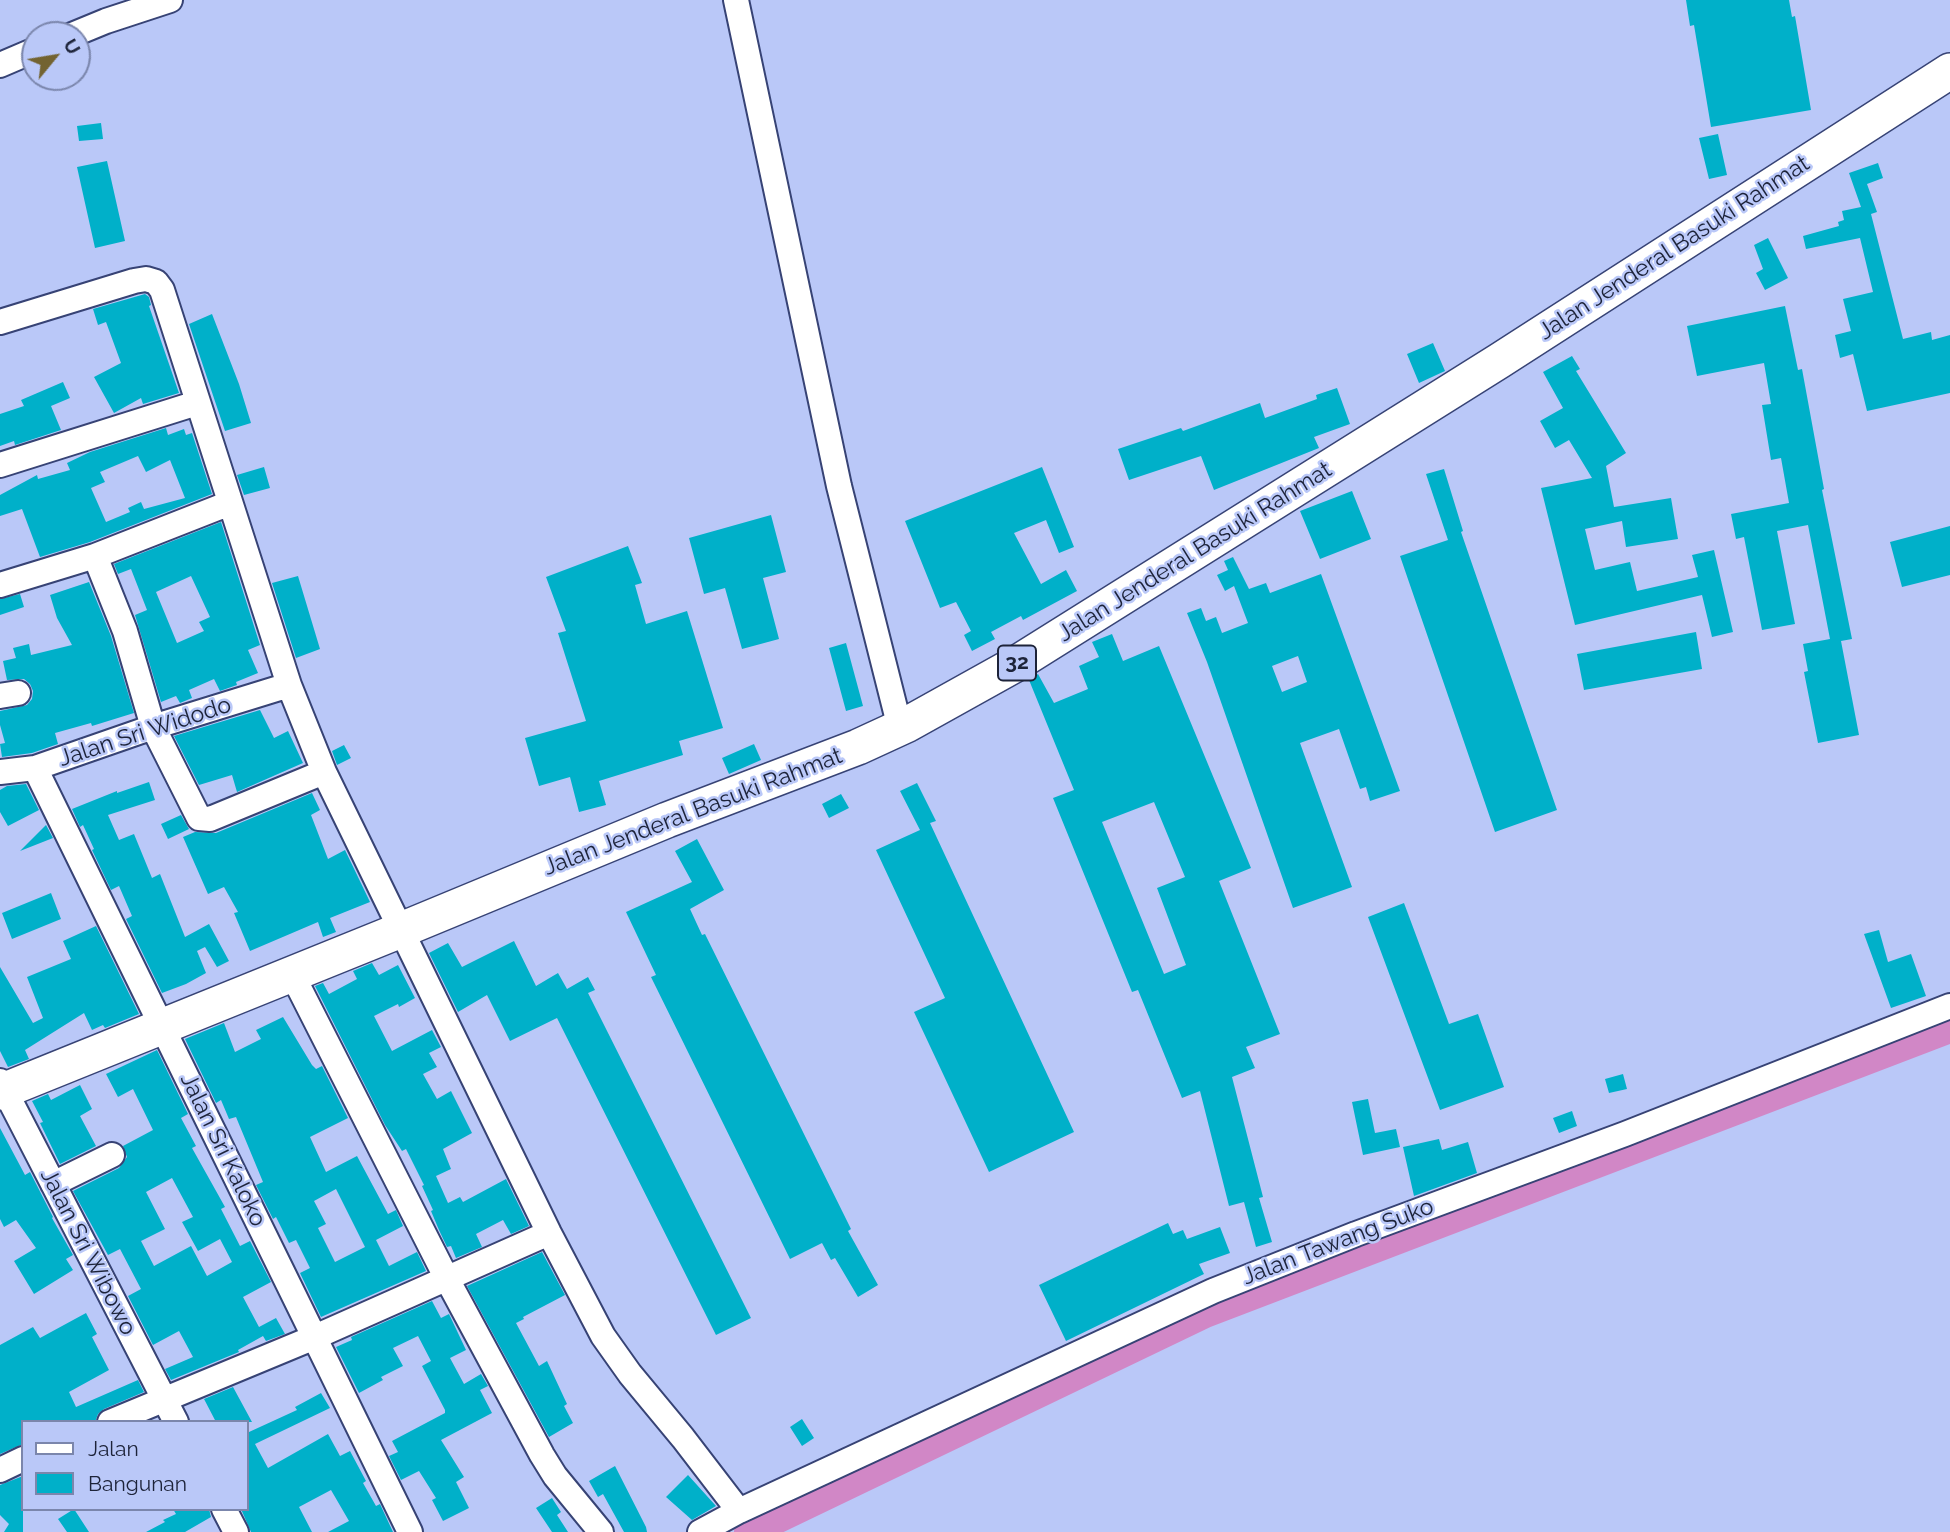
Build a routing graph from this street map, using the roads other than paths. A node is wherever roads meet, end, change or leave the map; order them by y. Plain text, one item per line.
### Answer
1 (170, 0) edge
2 (736, 0) edge
3 (91, 27) edge
4 (21, 56) edge
5 (0, 65) edge
6 (1950, 71) edge
7 (0, 322) edge
8 (197, 403) junction
9 (0, 465) edge
10 (230, 503) junction
11 (95, 556) junction
12 (0, 585) edge
13 (289, 685) junction
14 (153, 727) junction
15 (900, 728) junction
16 (36, 768) junction
17 (0, 772) edge
18 (324, 772) junction
19 (401, 930) junction
20 (292, 974) junction
21 (1950, 1006) edge
22 (162, 1027) junction
23 (2, 1088) edge
24 (112, 1155) dead end
25 (53, 1184) junction
26 (550, 1233) junction
27 (447, 1279) junction
28 (315, 1337) junction
29 (164, 1399) junction
30 (115, 1420) edge
31 (175, 1420) edge
32 (21, 1460) edge
33 (0, 1470) edge
34 (224, 1511) edge
35 (739, 1511) junction
36 (236, 1532) edge
37 (411, 1532) edge
38 (601, 1532) edge
39 (699, 1532) edge

1 - 3 street
2 - 15 street
4 - 5 street
6 - 15 highway, Jalan Jenderal Basuki Rahmat / 32
7 - 8 street
8 - 9 street
8 - 10 street
10 - 11 street
10 - 13 street
11 - 12 street
11 - 14 street
13 - 14 street, Jalan Sri Widodo
13 - 18 street
14 - 16 street, Jalan Sri Widodo
14 - 18 street
15 - 19 highway, Jalan Jenderal Basuki Rahmat / 32
16 - 17 street, Jalan Sri Widodo
16 - 22 street, Jalan Sri Kaloko
18 - 19 street
19 - 20 highway, Jalan Jenderal Basuki Rahmat / 32
19 - 26 street
20 - 22 highway, Jalan Jenderal Basuki Rahmat / 32
20 - 27 street
21 - 35 street, Jalan Tawang Suko
22 - 23 highway, Jalan Jenderal Basuki Rahmat / 32
22 - 28 street, Jalan Sri Kaloko
23 - 25 street, Jalan Sri Wibowo
24 - 25 street
25 - 29 street, Jalan Sri Wibowo
26 - 27 street
26 - 35 street
27 - 28 street
27 - 38 street
28 - 29 street
28 - 37 street, Jalan Sri Kaloko
29 - 30 street
29 - 31 street, Jalan Sri Wibowo
32 - 33 street
34 - 36 street
35 - 39 street, Jalan Tawang Suko

